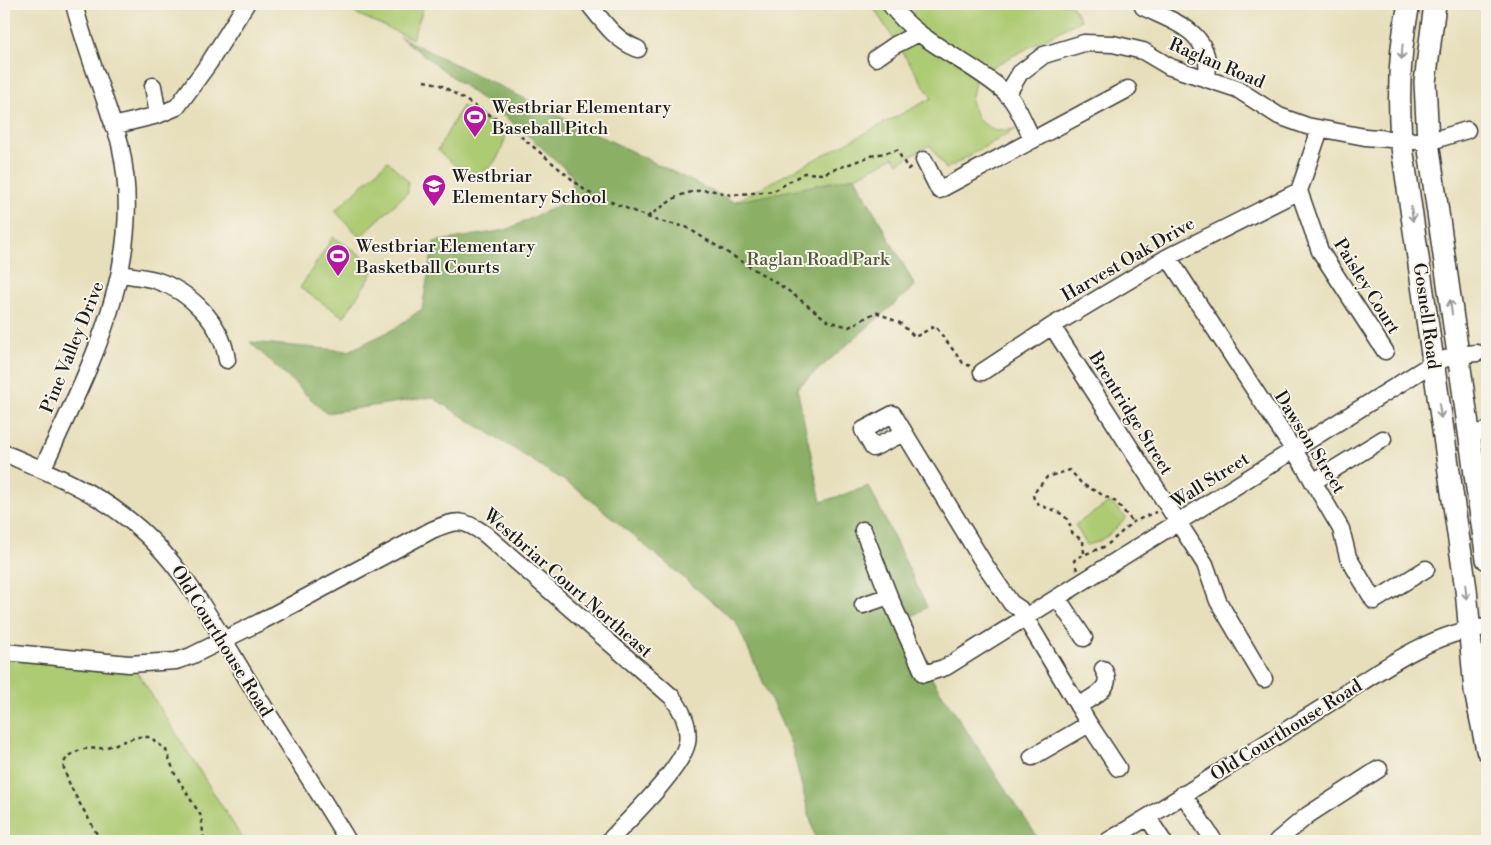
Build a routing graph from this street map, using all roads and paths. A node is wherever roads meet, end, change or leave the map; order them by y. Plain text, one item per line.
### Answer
1 (74, 4) edge
2 (246, 4) edge
3 (589, 4) edge
4 (890, 4) edge
5 (1409, 4) edge
6 (1434, 4) edge
7 (1143, 7) dead end
8 (919, 33) junction
9 (638, 49) dead end
10 (876, 58) dead end
11 (1207, 79) junction
12 (424, 81) dead end
13 (153, 86) dead end
14 (1128, 89) dead end
15 (1008, 95) junction
16 (158, 115) junction
17 (113, 126) junction
18 (1320, 129) junction
19 (1467, 130) dead end
20 (1033, 140) junction
21 (1402, 140) junction
22 (1428, 142) junction
23 (924, 160) joint
24 (1299, 191) junction
25 (647, 217) junction
26 (1168, 257) junction
27 (121, 274) junction
28 (1052, 326) junction
29 (1384, 351) dead end
30 (1467, 354) junction
31 (227, 360) dead end
32 (1433, 363) junction
33 (982, 372) joint
34 (904, 433) junction
35 (1478, 433) edge
36 (1384, 440) dead end
37 (1293, 452) junction
38 (4, 453) edge
39 (42, 470) junction
40 (1313, 482) junction
41 (1166, 506) junction
42 (1133, 522) junction
43 (1177, 524) junction
44 (863, 530) dead end
45 (1084, 553) junction
46 (1487, 559) edge
47 (1426, 569) dead end
48 (1084, 582) junction
49 (889, 596) junction
50 (1058, 599) junction
51 (863, 605) dead end
52 (1026, 619) junction
53 (1478, 627) edge
54 (1084, 638) dead end
55 (223, 640) junction
56 (4, 652) edge
57 (1103, 669) dead end
58 (1264, 679) dead end
59 (1078, 706) junction
60 (1089, 724) junction
61 (1487, 750) edge
62 (1032, 757) dead end
63 (1118, 768) dead end
64 (1379, 769) dead end
65 (1183, 794) junction
66 (1148, 818) junction
67 (100, 841) edge
68 (204, 841) edge
69 (348, 841) edge
70 (608, 841) edge
71 (1108, 841) edge
72 (1163, 841) edge
73 (1214, 841) edge
74 (1277, 841) edge

1 - 17 street, Pine Valley Drive
2 - 16 street
3 - 9 street
4 - 8 street
5 -> 21 main road, Gosnell Road
6 - 22 main road, Gosnell Road
7 - 11 street
8 - 10 street
8 - 15 street
11 - 15 street, Raglan Road
11 - 18 street, Raglan Road
12 - 25 path
13 - 16 street
14 - 20 street
15 - 20 street
16 - 17 street
17 - 27 street, Pine Valley Drive
18 - 21 street, Raglan Road
18 - 24 street
19 - 22 street
20 - 23 street
21 - 22 street, Raglan Road
21 -> 32 main road, Gosnell Road
30 -> 22 main road, Gosnell Road
23 - 25 path
24 - 26 street, Harvest Oak Drive
24 - 29 street, Paisley Court
25 - 33 path
26 - 28 street, Harvest Oak Drive
26 - 37 street, Dawson Street
27 - 31 street
27 - 39 street, Pine Valley Drive
28 - 33 street, Harvest Oak Drive
28 - 41 street, Brentridge Street
30 - 32 street, Wall Street
30 - 35 main road, Gosnell Road
32 - 37 street, Wall Street
32 -> 53 main road, Gosnell Road
34 - 34 street
34 - 52 street
35 - 46 main road, Gosnell Road
36 - 40 street
37 - 40 street, Dawson Street
37 - 43 street, Wall Street
38 - 39 street, Old Courthouse Road
39 - 55 street, Old Courthouse Road
40 - 47 street, Dawson Street
41 - 42 path
41 - 43 street, Brentridge Street
42 - 45 path
42 - 45 path
43 - 48 street, Wall Street
43 - 58 street, Brentridge Street
44 - 49 street
45 - 48 path
48 - 50 street, Wall Street
49 - 51 street
49 - 52 street, Wall Street
50 - 52 street, Wall Street
50 - 54 street
52 - 59 street
53 - 61 main road
53 - 65 street, Old Courthouse Road
55 - 56 street, Westbriar Court Northeast
55 - 69 street, Old Courthouse Road
55 - 70 street, Westbriar Court Northeast
57 - 59 street
59 - 60 street
60 - 62 street
60 - 63 street
64 - 74 street
65 - 66 street, Old Courthouse Road
65 - 73 street
66 - 71 street, Old Courthouse Road
66 - 72 street
67 - 68 path

